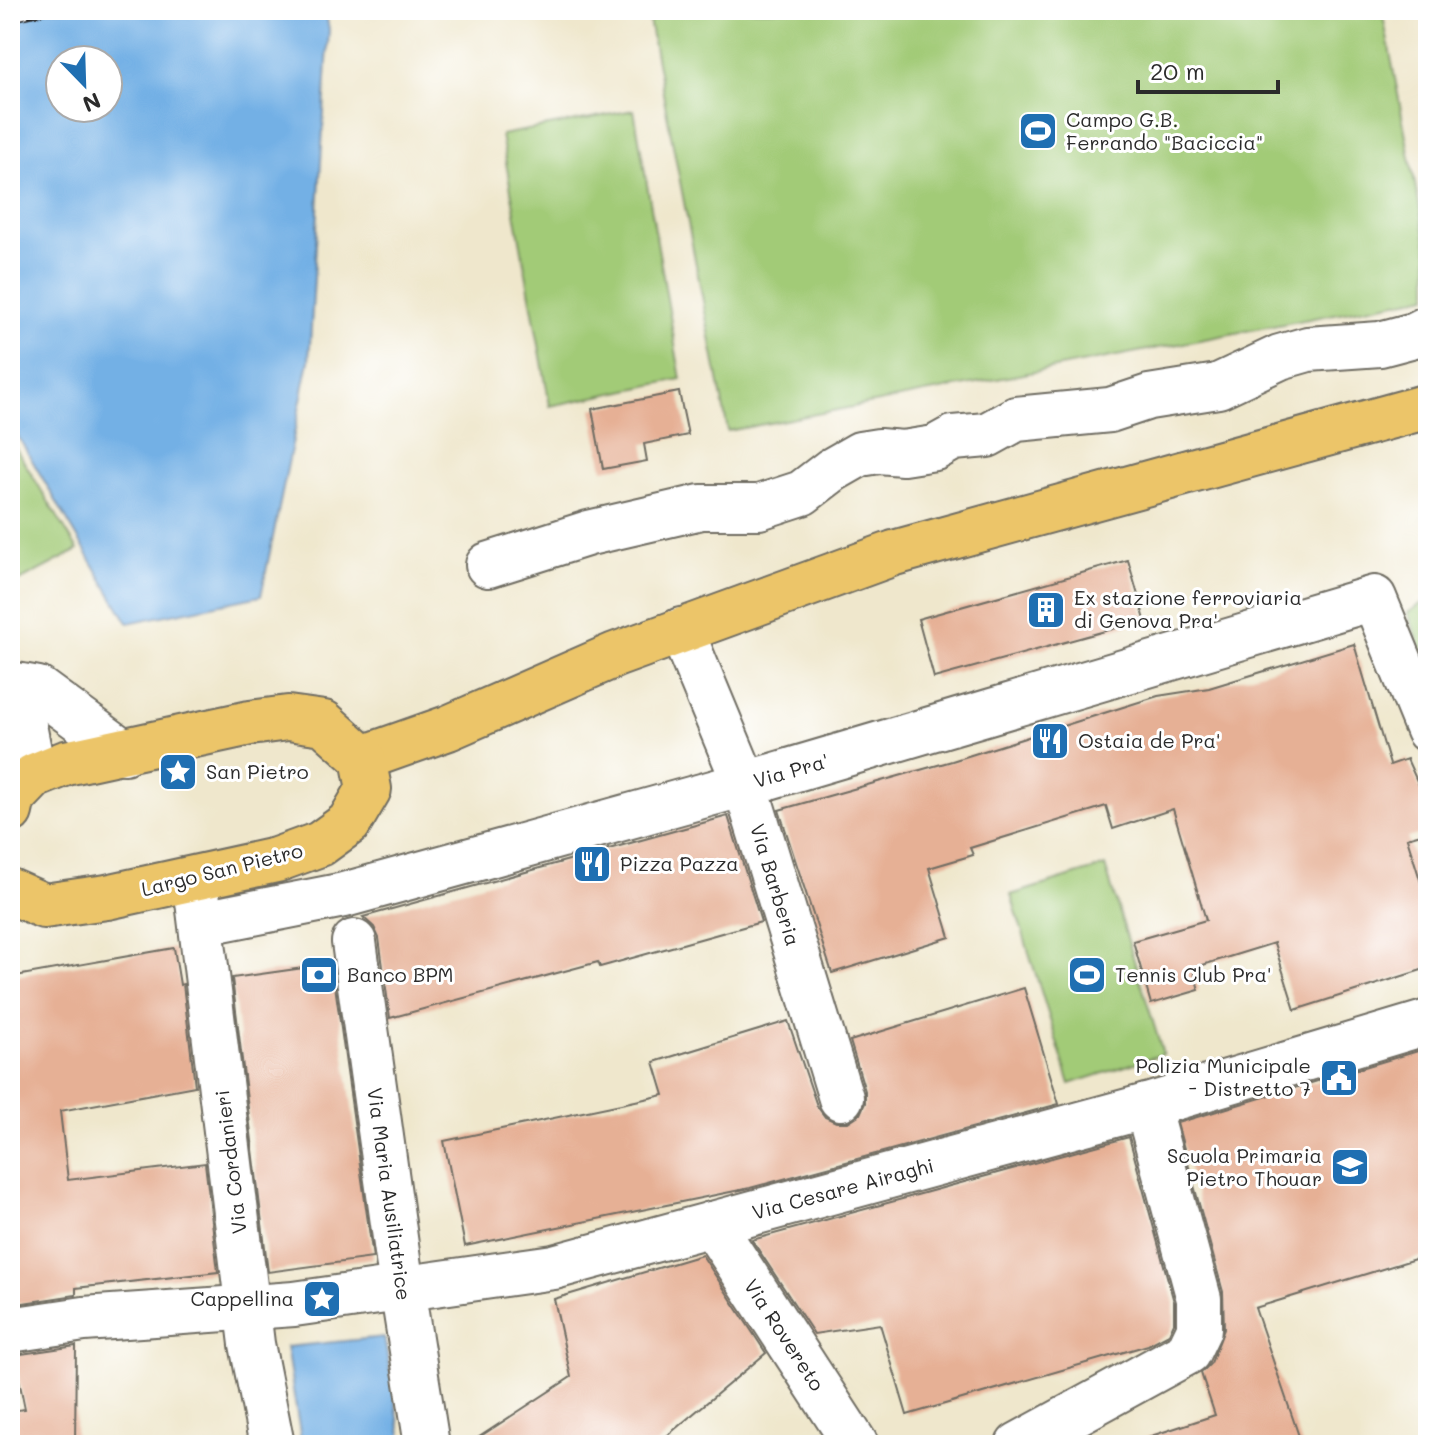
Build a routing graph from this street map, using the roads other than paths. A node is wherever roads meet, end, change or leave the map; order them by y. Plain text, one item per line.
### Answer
1 (1428, 328) edge
2 (1428, 406) edge
3 (1428, 434) edge
4 (1309, 438) junction
5 (500, 562) dead end
6 (681, 630) junction
7 (10, 684) edge
8 (10, 698) edge
9 (1428, 730) edge
10 (124, 752) junction
11 (363, 758) junction
12 (745, 784) junction
13 (16, 801) edge
14 (195, 878) junction
15 (10, 891) edge
16 (202, 923) junction
17 (354, 942) dead end
18 (1428, 1022) edge
19 (841, 1098) dead end
20 (1147, 1106) junction
21 (712, 1224) junction
22 (402, 1288) junction
23 (247, 1308) junction
24 (10, 1330) edge
25 (272, 1445) edge
26 (427, 1445) edge
27 (856, 1445) edge
28 (1018, 1445) edge

1 - 5 street
2 - 4 main road
3 - 4 main road
4 - 6 main road
6 - 11 main road
6 - 12 street, Via Barberia
7 - 10 street
8 - 13 street
9 - 12 street, Via Pra'
10 - 11 main road
10 - 13 main road
11 - 14 main road, Largo San Pietro
12 - 16 street, Via Pra'
12 - 19 street, Via Barberia
14 - 15 main road, Largo San Pietro
14 - 16 street, Via Cordanieri
16 - 23 street, Via Cordanieri
17 - 22 street, Via Maria Ausiliatrice
18 - 20 street, Via Cesare Airaghi
20 - 21 street, Via Cesare Airaghi
20 - 28 street
21 - 22 street, Via Cesare Airaghi
21 - 27 street, Via Rovereto
22 - 23 street, Via Cesare Airaghi
22 - 26 street, Via Maria Ausiliatrice
23 - 24 street, Via Cesare Airaghi
23 - 25 street, Via Cordanieri

